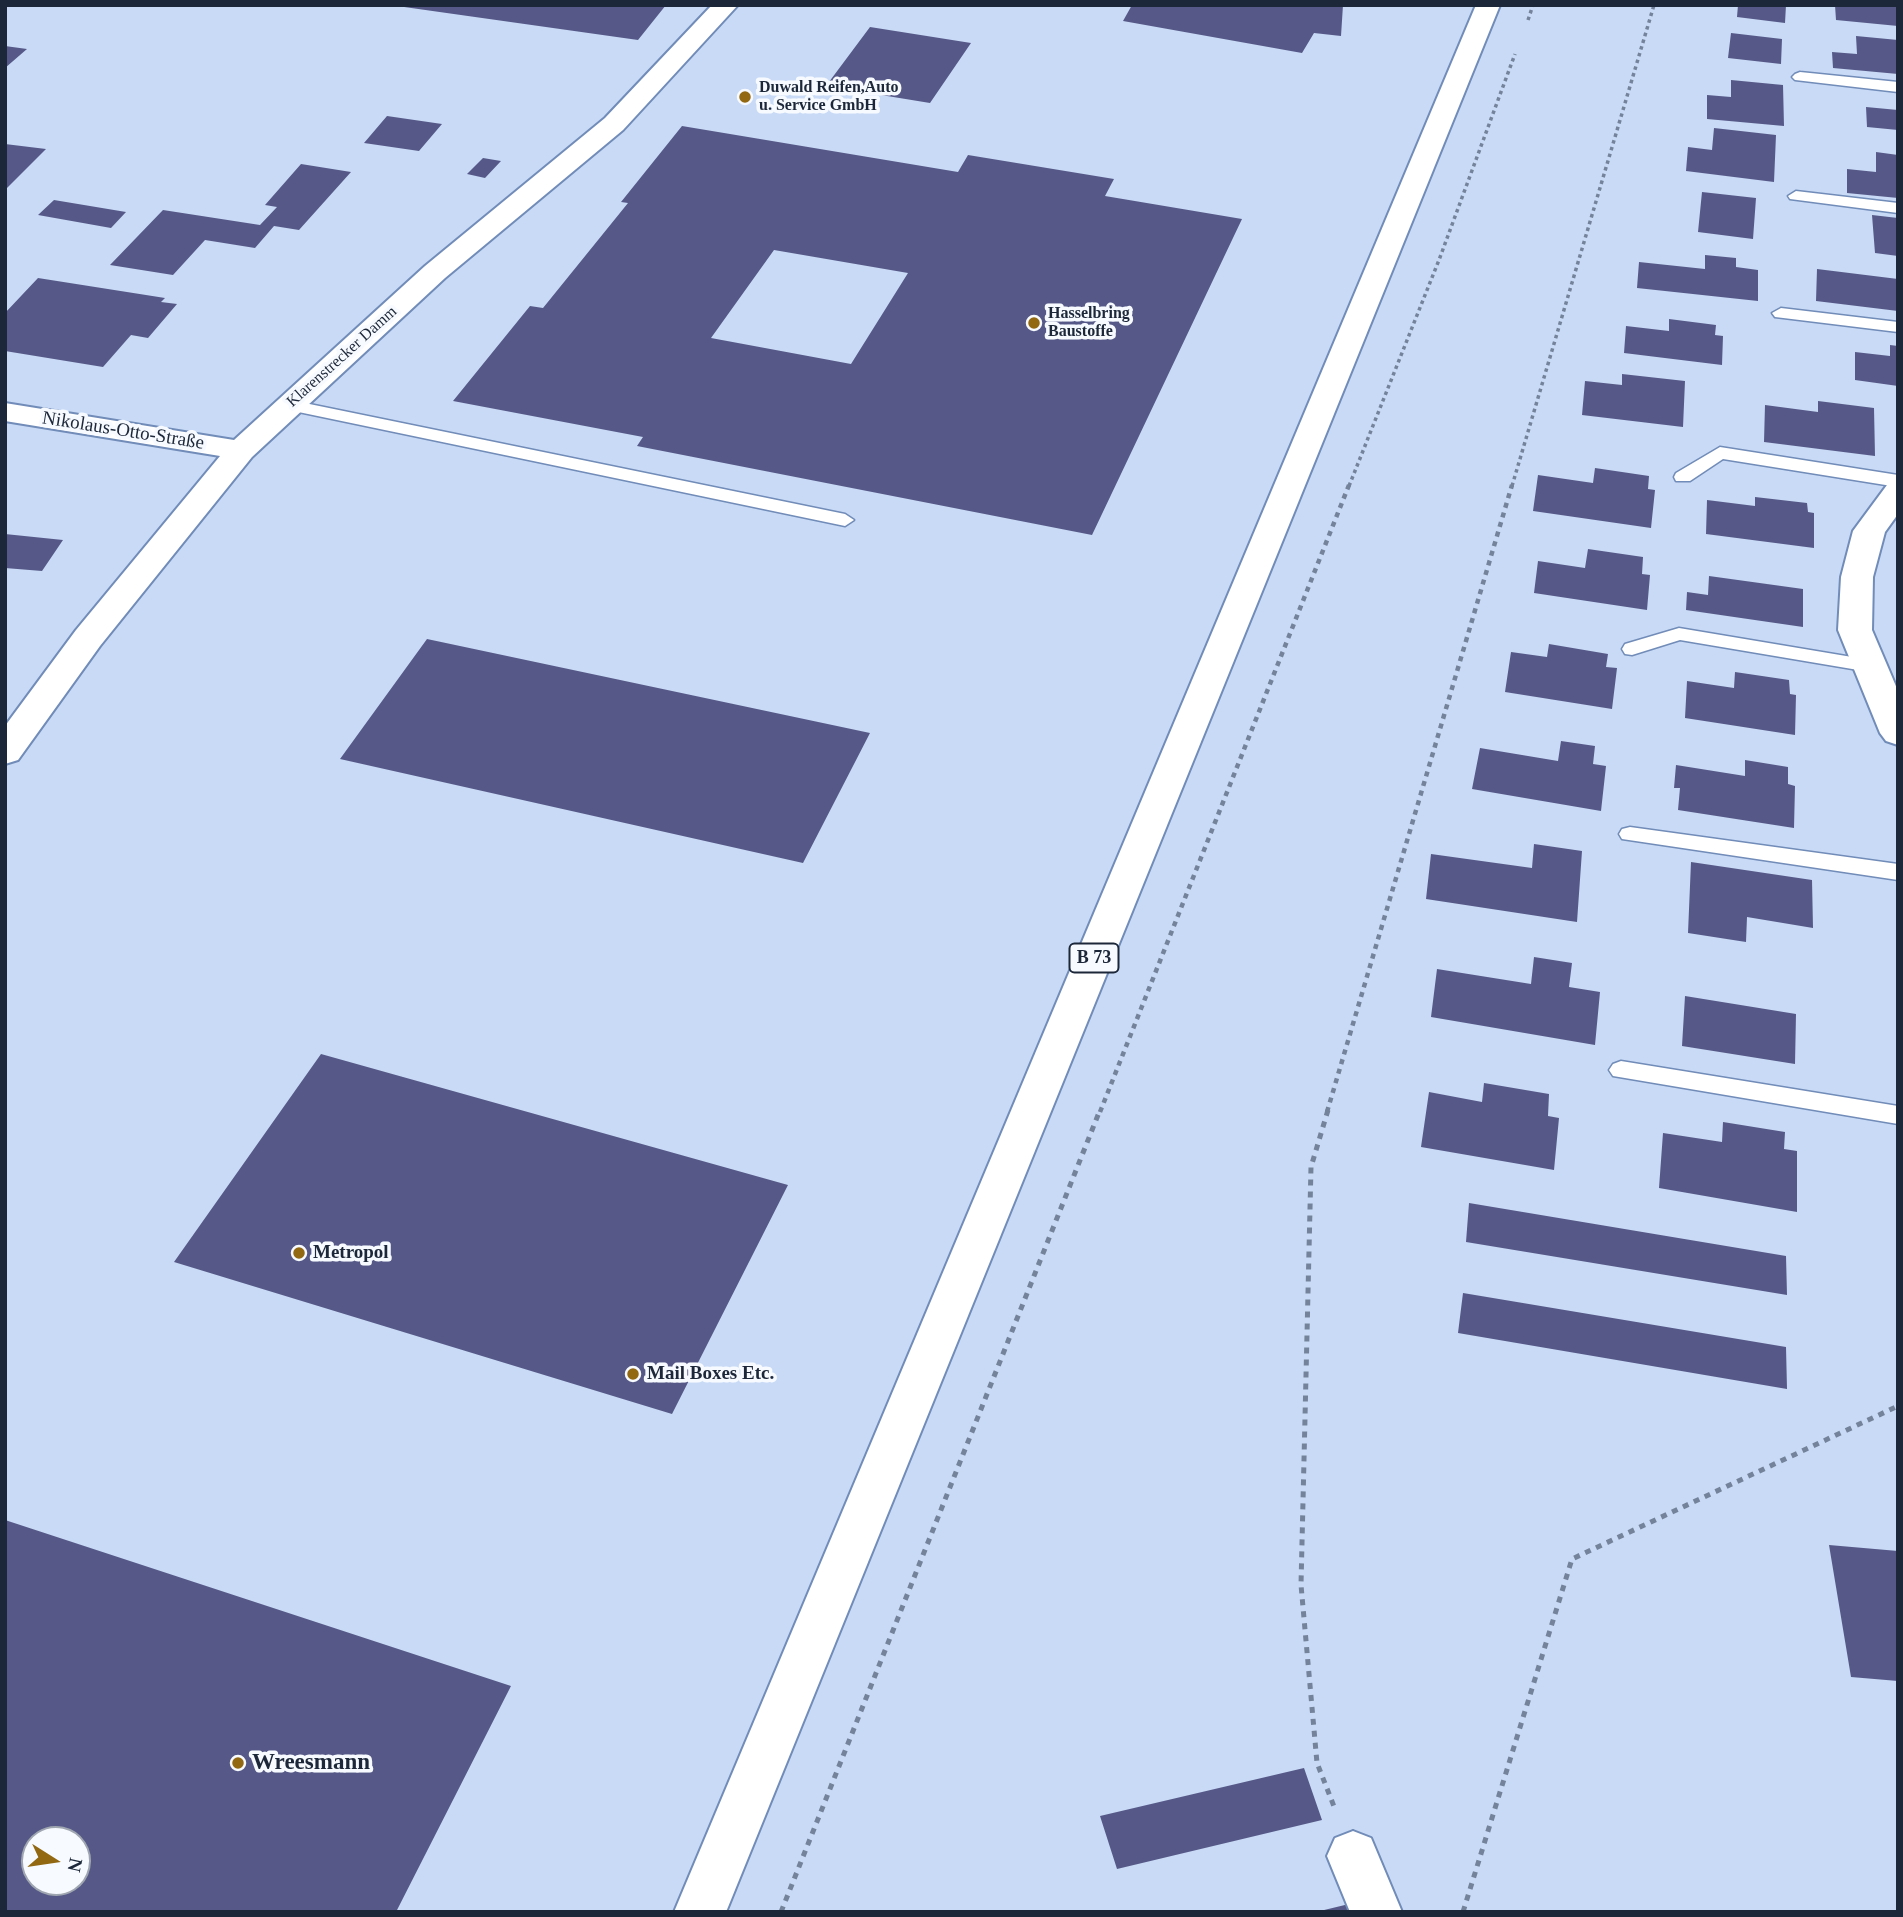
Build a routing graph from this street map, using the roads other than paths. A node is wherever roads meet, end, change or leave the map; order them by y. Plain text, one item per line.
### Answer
1 (726, 5) edge
2 (1488, 5) edge
3 (1800, 77) dead end
4 (1898, 87) edge
5 (1796, 196) dead end
6 (1898, 208) edge
7 (1781, 313) dead end
8 (1898, 327) edge
9 (290, 405) junction
10 (5, 412) edge
11 (241, 450) junction
12 (1683, 477) dead end
13 (1898, 481) edge
14 (1898, 492) edge
15 (845, 520) dead end
16 (1632, 649) dead end
17 (1870, 667) junction
18 (1898, 733) edge
19 (5, 752) edge
20 (1630, 834) dead end
21 (1898, 872) edge
22 (1621, 1070) dead end
23 (1898, 1115) edge
24 (1353, 1856) road end
25 (700, 1912) edge
26 (1376, 1912) edge

1 - 9 main road, Klarenstrecker Damm
2 - 25 main road, B 73
3 - 4 lane
5 - 6 lane
7 - 8 lane
9 - 11 main road, Klarenstrecker Damm
9 - 15 lane
10 - 11 main road, Nikolaus-Otto-Straße
11 - 19 main road, Klarenstrecker Damm
12 - 13 lane
14 - 17 main road
16 - 17 lane
17 - 18 main road
20 - 21 lane
22 - 23 lane
24 - 26 main road

